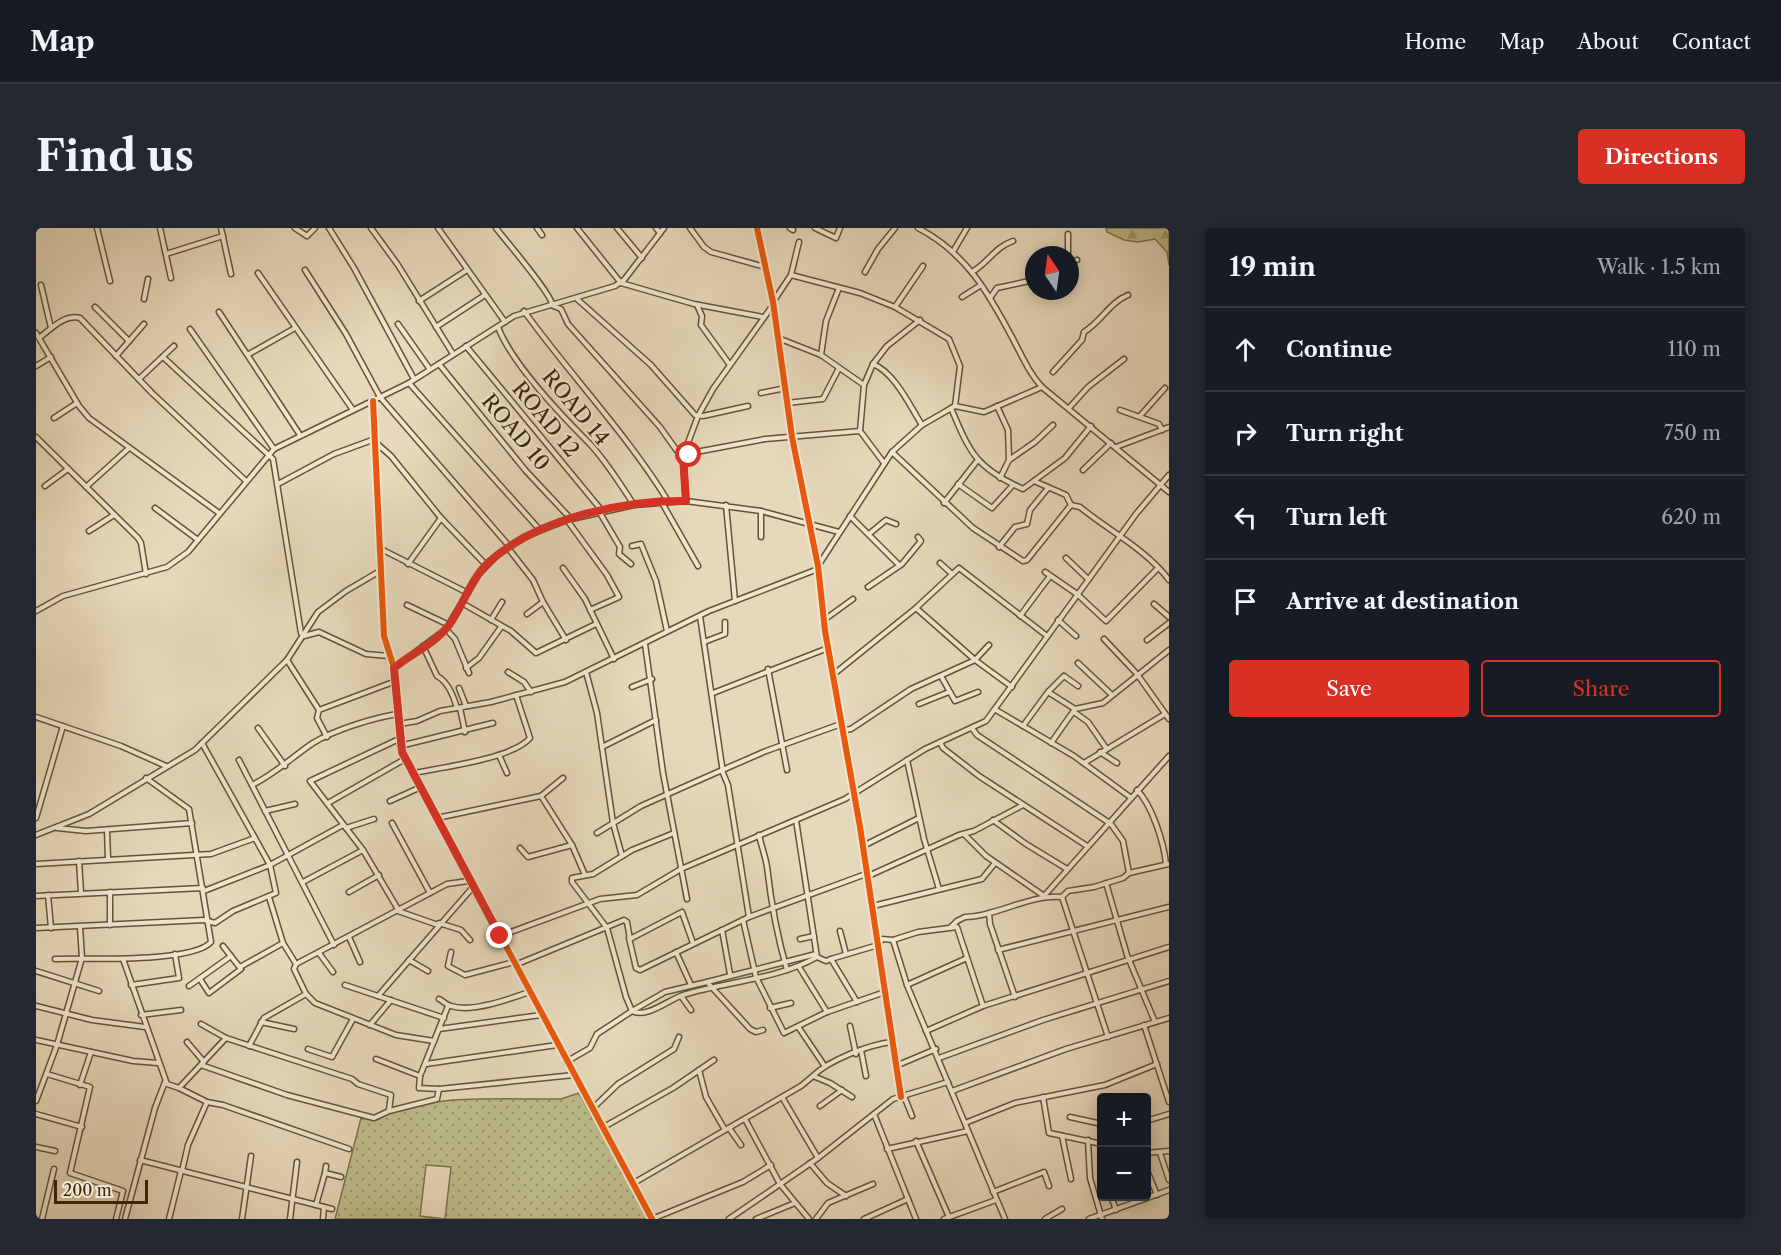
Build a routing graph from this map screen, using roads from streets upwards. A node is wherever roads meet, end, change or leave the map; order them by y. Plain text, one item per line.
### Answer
1 (98, 228) edge
2 (159, 228) edge
3 (221, 228) edge
4 (295, 228) edge
5 (315, 228) edge
6 (329, 228) edge
7 (370, 228) edge
8 (438, 228) edge
9 (496, 228) edge
10 (537, 228) edge
11 (577, 228) edge
12 (617, 228) edge
13 (656, 228) edge
14 (664, 228) edge
15 (690, 228) edge
16 (757, 228) edge
17 (814, 228) edge
18 (840, 228) edge
19 (895, 228) edge
20 (918, 228) edge
21 (967, 228) edge
22 (660, 233) junction
23 (1068, 234) dead end
24 (542, 235) dead end
25 (223, 236) junction
26 (1012, 241) dead end
27 (799, 242) dead end
28 (1069, 246) edge
29 (954, 250) junction
30 (166, 254) junction
31 (642, 258) junction
32 (923, 266) dead end
33 (765, 267) junction
34 (305, 270) dead end
35 (467, 270) junction
36 (865, 272) dead end
37 (972, 272) junction
38 (258, 273) dead end
39 (231, 274) dead end
40 (791, 275) junction
41 (171, 278) dead end
42 (148, 279) dead end
43 (110, 281) dead end
44 (1025, 282) edge
45 (621, 283) junction
46 (41, 285) dead end
47 (981, 285) junction
48 (839, 288) junction
49 (1128, 295) dead end
50 (485, 296) junction
51 (962, 297) dead end
52 (577, 298) junction
53 (990, 298) junction
54 (144, 299) dead end
55 (419, 302) junction
56 (773, 303) junction
57 (550, 304) junction
58 (698, 305) junction
59 (95, 307) dead end
60 (895, 307) junction
61 (219, 312) dead end
62 (524, 312) junction
63 (763, 317) junction
64 (920, 320) junction
65 (505, 322) junction
66 (144, 324) dead end
67 (398, 324) dead end
68 (436, 327) junction
69 (498, 327) junction
70 (190, 328) dead end
71 (296, 328) junction
72 (51, 329) junction
73 (36, 333) edge
74 (39, 338) junction
75 (778, 338) junction
76 (129, 341) junction
77 (174, 346) dead end
78 (466, 346) junction
79 (249, 354) junction
80 (453, 354) junction
81 (821, 355) junction
82 (116, 356) junction
83 (51, 357) junction
84 (163, 357) junction
85 (1124, 359) dead end
86 (439, 364) junction
87 (873, 364) junction
88 (730, 365) junction
89 (36, 366) edge
90 (429, 368) junction
91 (839, 368) junction
92 (1053, 372) dead end
93 (139, 379) junction
94 (414, 379) junction
95 (409, 383) junction
96 (864, 385) junction
97 (1042, 387) junction
98 (786, 388) junction
99 (1165, 388) dead end
100 (761, 393) dead end
101 (380, 397) junction
102 (374, 401) junction
103 (77, 403) junction
104 (787, 403) junction
105 (748, 406) dead end
106 (997, 406) junction
107 (953, 407) junction
108 (1069, 408) junction
109 (353, 410) junction
110 (1120, 410) dead end
111 (698, 416) junction
112 (1140, 416) junction
113 (54, 418) dead end
114 (922, 425) junction
115 (1053, 425) dead end
116 (1091, 426) junction
117 (1169, 427) edge
118 (1162, 430) junction
119 (860, 431) junction
120 (300, 435) junction
121 (36, 437) edge
122 (792, 437) junction
123 (375, 440) junction
124 (1111, 443) junction
125 (1116, 447) junction
126 (128, 448) junction
127 (274, 449) junction
128 (892, 452) junction
129 (268, 455) junction
130 (683, 456) junction
131 (1009, 460) junction
132 (977, 461) junction
133 (884, 463) junction
134 (68, 469) junction
135 (1083, 470) dead end
136 (1169, 475) edge
137 (1000, 478) junction
138 (246, 481) junction
139 (1034, 481) junction
140 (278, 484) junction
141 (958, 484) junction
142 (1013, 484) junction
143 (1160, 484) junction
144 (45, 486) dead end
145 (86, 487) junction
146 (1048, 488) junction
147 (1169, 492) edge
148 (661, 501) junction
149 (668, 501) junction
150 (686, 501) junction
151 (945, 503) junction
152 (634, 505) junction
153 (726, 505) junction
154 (1071, 505) junction
155 (155, 507) dead end
156 (761, 511) junction
157 (601, 512) junction
158 (219, 513) junction
159 (114, 515) junction
160 (850, 516) junction
161 (441, 518) junction
162 (569, 520) junction
163 (808, 522) junction
164 (896, 524) dead end
165 (539, 529) junction
166 (89, 531) dead end
167 (839, 532) junction
168 (869, 534) junction
169 (1119, 536) junction
170 (761, 537) dead end
171 (918, 537) dead end
172 (198, 540) junction
173 (633, 546) dead end
174 (508, 547) junction
175 (999, 547) junction
176 (379, 548) junction
177 (1066, 558) dead end
178 (940, 563) dead end
179 (408, 564) junction
180 (631, 564) dead end
181 (486, 565) junction
182 (899, 565) junction
183 (698, 566) dead end
184 (563, 568) dead end
185 (818, 568) junction
186 (1158, 568) junction
187 (380, 571) junction
188 (1045, 572) dead end
189 (146, 574) junction
190 (952, 574) junction
191 (1050, 576) junction
192 (1088, 579) junction
193 (1169, 580) edge
194 (868, 587) dead end
195 (468, 592) junction
196 (1077, 594) junction
197 (853, 599) dead end
198 (735, 601) junction
199 (502, 602) dead end
200 (543, 602) junction
201 (462, 603) junction
202 (1154, 604) dead end
203 (407, 605) dead end
204 (916, 608) junction
205 (590, 610) junction
206 (36, 611) edge
207 (527, 614) dead end
208 (700, 616) junction
209 (1020, 616) junction
210 (1169, 617) edge
211 (491, 620) junction
212 (824, 620) junction
213 (1058, 620) junction
214 (725, 622) dead end
215 (1169, 623) edge
216 (596, 624) junction
217 (448, 627) junction
218 (501, 627) junction
219 (667, 631) junction
220 (304, 636) junction
221 (1047, 636) junction
222 (1076, 636) dead end
223 (1104, 639) dead end
224 (565, 640) junction
225 (1147, 640) dead end
226 (704, 642) junction
227 (645, 644) junction
228 (989, 645) dead end
229 (423, 646) junction
230 (828, 648) junction
231 (1169, 650) edge
232 (388, 656) junction
233 (614, 659) junction
234 (287, 660) junction
235 (975, 660) junction
236 (1078, 663) dead end
237 (394, 668) junction
238 (768, 669) junction
239 (508, 672) dead end
240 (586, 672) junction
241 (834, 674) junction
242 (1137, 674) junction
243 (941, 676) junction
244 (652, 679) junction
245 (396, 681) junction
246 (1078, 686) dead end
247 (632, 687) dead end
248 (1012, 687) junction
249 (459, 688) dead end
250 (531, 692) junction
251 (949, 692) junction
252 (978, 692) dead end
253 (1048, 692) junction
254 (712, 693) junction
255 (516, 695) junction
256 (1112, 695) junction
257 (919, 704) dead end
258 (466, 706) junction
259 (458, 708) junction
260 (319, 710) junction
261 (996, 710) junction
262 (1075, 710) junction
263 (397, 714) junction
264 (1165, 714) junction
265 (36, 717) edge
266 (1169, 719) edge
267 (656, 720) junction
268 (493, 723) dead end
269 (399, 724) junction
270 (841, 724) junction
271 (63, 726) junction
272 (1023, 726) junction
273 (258, 728) dead end
274 (972, 728) junction
275 (465, 732) junction
276 (327, 737) junction
277 (399, 739) junction
278 (940, 742) junction
279 (202, 743) junction
280 (1051, 743) junction
281 (400, 746) junction
282 (781, 746) junction
283 (602, 747) junction
284 (1106, 748) junction
285 (1100, 752) junction
286 (499, 755) junction
287 (1169, 756) edge
288 (405, 758) junction
289 (239, 760) dead end
290 (907, 760) junction
291 (1083, 763) junction
292 (1117, 763) dead end
293 (166, 766) junction
294 (285, 766) junction
295 (725, 769) junction
296 (787, 770) dead end
297 (414, 773) junction
298 (507, 773) dead end
299 (146, 778) junction
300 (563, 778) dead end
301 (252, 785) junction
302 (421, 787) junction
303 (1137, 790) junction
304 (854, 793) junction
305 (669, 795) junction
306 (541, 796) junction
307 (1130, 797) junction
308 (390, 801) dead end
309 (328, 803) junction
310 (295, 804) dead end
311 (1023, 805) junction
312 (265, 811) junction
313 (36, 818) edge
314 (437, 818) junction
315 (919, 818) junction
316 (374, 819) dead end
317 (796, 820) junction
318 (993, 820) junction
319 (1108, 821) junction
320 (192, 823) junction
321 (392, 823) dead end
322 (613, 823) junction
323 (345, 826) junction
324 (56, 828) junction
325 (107, 830) junction
326 (597, 833) dead end
327 (674, 833) junction
328 (964, 834) junction
329 (36, 835) edge
330 (759, 835) junction
331 (255, 838) junction
332 (737, 843) junction
333 (572, 845) junction
334 (863, 846) junction
335 (1087, 846) junction
336 (520, 848) dead end
337 (927, 849) junction
338 (363, 850) junction
339 (197, 855) junction
340 (289, 855) junction
341 (622, 856) junction
342 (108, 859) junction
343 (79, 861) junction
344 (995, 863) junction
345 (36, 864) edge
346 (1168, 864) edge
347 (270, 865) junction
348 (681, 869) junction
349 (1067, 869) junction
350 (1129, 873) junction
351 (379, 875) junction
352 (585, 875) junction
353 (866, 876) junction
354 (469, 881) junction
355 (303, 882) junction
356 (1106, 883) junction
357 (473, 887) junction
358 (939, 889) junction
359 (204, 890) junction
360 (110, 892) junction
361 (349, 892) dead end
362 (430, 893) junction
363 (81, 894) junction
364 (48, 895) junction
365 (807, 895) junction
366 (36, 896) edge
367 (1044, 896) junction
368 (269, 897) junction
369 (1062, 897) junction
370 (687, 899) dead end
371 (589, 906) junction
372 (873, 906) junction
373 (1169, 907) edge
374 (772, 908) junction
375 (399, 911) junction
376 (990, 912) junction
377 (749, 917) junction
378 (743, 920) junction
379 (1117, 920) junction
380 (210, 922) junction
381 (438, 924) junction
382 (110, 926) junction
383 (80, 927) junction
384 (951, 927) junction
385 (36, 928) edge
386 (51, 928) junction
387 (607, 928) junction
388 (722, 930) junction
389 (840, 931) dead end
390 (1073, 931) junction
391 (500, 936) junction
392 (814, 936) junction
393 (349, 937) junction
394 (629, 938) junction
395 (800, 939) dead end
396 (471, 940) dead end
397 (892, 940) junction
398 (283, 943) junction
399 (693, 943) junction
400 (334, 945) junction
401 (878, 945) junction
402 (223, 946) dead end
403 (1169, 947) edge
404 (998, 950) junction
405 (451, 952) dead end
406 (676, 952) junction
407 (319, 953) junction
408 (175, 954) junction
409 (846, 954) junction
410 (231, 956) junction
411 (816, 956) junction
412 (967, 957) junction
413 (82, 958) junction
414 (55, 959) dead end
415 (123, 959) junction
416 (831, 959) junction
417 (409, 960) junction
418 (1131, 960) junction
419 (360, 962) dead end
420 (784, 962) junction
421 (296, 964) junction
422 (514, 964) junction
423 (240, 967) junction
424 (799, 967) junction
425 (755, 970) junction
426 (787, 970) junction
427 (36, 971) edge
428 (428, 971) dead end
429 (333, 972) dead end
430 (1087, 973) junction
431 (730, 974) junction
432 (756, 977) junction
433 (200, 978) junction
434 (1169, 981) edge
435 (707, 982) junction
436 (74, 984) junction
437 (131, 985) junction
438 (345, 985) dead end
439 (691, 985) junction
440 (908, 985) junction
441 (189, 986) dead end
442 (712, 988) junction
443 (1142, 990) junction
444 (99, 991) dead end
445 (529, 992) junction
446 (885, 992) junction
447 (306, 994) junction
448 (378, 996) junction
449 (681, 996) junction
450 (1015, 997) junction
451 (439, 999) dead end
452 (391, 1000) junction
453 (856, 1002) junction
454 (791, 1003) dead end
455 (1097, 1005) junction
456 (36, 1006) edge
457 (448, 1006) junction
458 (983, 1006) junction
459 (770, 1008) junction
460 (181, 1010) dead end
461 (691, 1010) dead end
462 (632, 1011) junction
463 (827, 1012) junction
464 (66, 1014) junction
465 (141, 1015) junction
466 (541, 1015) junction
467 (444, 1018) junction
468 (1169, 1018) edge
469 (353, 1019) junction
470 (261, 1022) junction
471 (1155, 1022) junction
472 (201, 1024) dead end
473 (370, 1025) junction
474 (1144, 1025) junction
475 (850, 1026) dead end
476 (145, 1027) junction
477 (799, 1028) junction
478 (294, 1029) dead end
479 (439, 1029) junction
480 (763, 1030) dead end
481 (926, 1031) junction
482 (679, 1037) dead end
483 (1108, 1037) junction
484 (226, 1038) junction
485 (36, 1040) edge
486 (434, 1041) junction
487 (187, 1042) dead end
488 (894, 1042) junction
489 (57, 1045) junction
490 (557, 1045) junction
491 (249, 1046) junction
492 (308, 1049) dead end
493 (936, 1049) junction
494 (861, 1050) junction
495 (91, 1052) junction
496 (856, 1053) junction
497 (939, 1058) junction
498 (375, 1059) dead end
499 (714, 1060) dead end
500 (566, 1062) junction
501 (158, 1063) junction
502 (202, 1063) junction
503 (426, 1064) junction
504 (1157, 1064) junction
505 (824, 1065) junction
506 (898, 1065) junction
507 (699, 1070) junction
508 (46, 1074) junction
509 (574, 1075) junction
510 (420, 1076) junction
511 (813, 1076) junction
512 (866, 1076) dead end
513 (166, 1082) junction
514 (948, 1082) junction
515 (80, 1084) junction
516 (179, 1088) junction
517 (439, 1089) junction
518 (842, 1090) junction
519 (952, 1091) junction
520 (903, 1096) junction
521 (782, 1097) junction
522 (852, 1097) dead end
523 (1042, 1097) junction
524 (36, 1101) edge
525 (207, 1102) junction
526 (1169, 1102) edge
527 (820, 1106) dead end
528 (592, 1109) junction
529 (389, 1111) junction
530 (36, 1114) edge
531 (874, 1114) junction
532 (1169, 1114) edge
533 (912, 1116) dead end
534 (1070, 1117) dead end
535 (745, 1119) junction
536 (1151, 1119) edge
537 (965, 1123) junction
538 (1097, 1123) edge
539 (82, 1127) junction
540 (602, 1128) junction
541 (727, 1129) junction
542 (968, 1131) junction
543 (1062, 1136) junction
544 (1088, 1140) junction
545 (916, 1141) junction
546 (1097, 1143) edge
547 (741, 1145) dead end
548 (36, 1147) edge
549 (350, 1149) dead end
550 (887, 1149) junction
551 (55, 1151) dead end
552 (1169, 1151) edge
553 (1151, 1153) edge
554 (1160, 1153) junction
555 (251, 1156) dead end
556 (818, 1158) junction
557 (140, 1161) junction
558 (297, 1162) dead end
559 (810, 1163) junction
560 (771, 1165) junction
561 (326, 1167) dead end
562 (54, 1169) dead end
563 (182, 1171) junction
564 (325, 1173) junction
565 (341, 1177) dead end
566 (1071, 1179) dead end
567 (1151, 1180) edge
568 (1169, 1180) edge
569 (780, 1184) junction
570 (873, 1184) dead end
571 (632, 1185) junction
572 (1049, 1186) dead end
573 (247, 1187) junction
574 (1169, 1190) edge
575 (993, 1192) junction
576 (1157, 1195) junction
577 (846, 1196) junction
578 (292, 1199) junction
579 (908, 1199) junction
580 (996, 1200) junction
581 (1113, 1201) edge
582 (795, 1203) junction
583 (316, 1205) junction
584 (324, 1207) junction
585 (332, 1209) dead end
586 (1062, 1209) dead end
587 (1116, 1210) junction
588 (946, 1218) edge
589 (1101, 1218) edge
590 (42, 1219) edge
591 (116, 1219) edge
592 (125, 1219) edge
593 (169, 1219) edge
594 (242, 1219) edge
595 (291, 1219) edge
596 (323, 1219) edge
597 (652, 1219) edge
598 (729, 1219) edge
599 (756, 1219) edge
600 (809, 1219) edge
601 (816, 1219) edge
602 (864, 1219) edge
603 (916, 1219) edge
604 (1005, 1219) edge
605 (1045, 1219) edge
606 (1089, 1219) edge

1 - 43 street
2 - 30 street
3 - 25 street
4 - 5 street
6 - 94 street
7 - 55 street
8 - 35 street
9 - 57 street
10 - 24 street
11 - 45 street
12 - 31 street
13 - 22 street
14 - 22 street
15 - 33 street
16 - 33 street
17 - 18 street
19 - 36 street
20 - 29 street
21 - 29 street
22 - 31 street
23 - 28 street
25 - 30 street
25 - 39 street
26 - 37 street
27 - 40 street
29 - 37 street
30 - 41 street
31 - 45 street
32 - 60 street
33 - 56 street
34 - 101 street
35 - 50 street
35 - 55 street
37 - 47 street
38 - 71 street
40 - 48 street
40 - 56 street
42 - 54 street
44 - 53 street
45 - 52 street
45 - 58 street
46 - 72 street
47 - 51 street
47 - 53 street
48 - 60 street
48 - 81 street
49 - 92 street
50 - 65 street
50 - 68 street
52 - 57 street
52 - 111 street
53 - 97 street
55 - 68 street
56 - 63 street
56 - 75 street
57 - 62 street
57 - 130 street
58 - 63 street
58 - 88 street
59 - 76 street
60 - 64 street
61 - 79 street
62 - 65 street
62 - 149 street
63 - 88 street
64 - 87 street
64 - 107 street
65 - 69 street
66 - 76 street
67 - 90 street
68 - 80 street
69 - 78 street
69 - 152 street, ROAD 14
70 - 127 street
71 - 79 street
71 - 109 street
72 - 74 street
72 - 82 street
73 - 74 street
74 - 83 street
75 - 81 street
75 - 98 street
76 - 82 street
77 - 84 street
78 - 80 street
78 - 157 street, ROAD 12
79 - 120 street
80 - 86 street
81 - 91 street
82 - 93 street
83 - 89 street
83 - 103 street
84 - 93 street
84 - 129 street
85 - 108 street
86 - 90 street
86 - 162 street, ROAD 10
87 - 96 street
87 - 114 street
88 - 111 street
90 - 94 street
91 - 96 street
91 - 104 street
93 - 138 street
94 - 95 street
95 - 101 street
95 - 165 street
96 - 119 street
97 - 106 street
97 - 108 street
98 - 100 street
98 - 104 street
99 - 112 street
101 - 102 street
101 - 174 street
102 - 109 street
102 - 123 street
103 - 113 street
103 - 126 street
104 - 122 street
105 - 111 street
106 - 107 street
106 - 131 street
107 - 114 street
107 - 132 street
108 - 116 street
109 - 120 street
110 - 112 street
111 - 130 street
112 - 118 street
114 - 128 street
115 - 131 street
116 - 124 street
116 - 139 street
117 - 118 street
118 - 125 street
119 - 122 street
119 - 133 street
120 - 127 street
121 - 134 street
122 - 130 street
122 - 163 street
123 - 140 street
123 - 161 street
123 - 176 street
124 - 125 street
124 - 135 street
125 - 143 street
126 - 145 street
126 - 158 street
127 - 129 street
128 - 133 street
128 - 151 street
129 - 138 street
129 - 140 street
130 - 150 street
131 - 137 street
132 - 137 street
132 - 141 street
133 - 160 street
134 - 144 street
134 - 145 street
136 - 143 street
137 - 142 street
138 - 158 street
139 - 142 street
139 - 146 street
140 - 220 street
141 - 142 street
141 - 151 street
143 - 147 street
143 - 169 street
145 - 159 street
146 - 154 street
146 - 175 street
148 - 149 street
148 - 152 street
148 - 183 street
149 - 150 street
150 - 153 street
151 - 175 street
152 - 157 street
153 - 156 street
153 - 198 street
154 - 169 street
154 - 175 street
155 - 172 street
156 - 163 street
156 - 170 street
157 - 162 street
157 - 180 street, ROAD 12
158 - 172 street
159 - 166 street
159 - 189 street
160 - 167 street
160 - 168 street
161 - 179 street
161 - 181 street
162 - 165 street
162 - 205 street, ROAD 10
163 - 167 street
163 - 185 street
164 - 168 street
165 - 174 street
167 - 185 street
168 - 182 street
169 - 186 street
169 - 192 street
171 - 182 street
172 - 189 street
173 - 219 street
174 - 181 street
174 - 200 street
176 - 179 street
176 - 187 street
177 - 192 street
178 - 190 street
179 - 195 street
181 - 195 street
182 - 194 street
184 - 205 street
185 - 198 street
185 - 212 street
186 - 193 street
186 - 196 street
187 - 220 street
187 - 232 street
188 - 191 street
189 - 206 street
190 - 204 street
190 - 209 street
191 - 196 street
191 - 209 street
192 - 196 street
195 - 201 street
196 - 213 street
197 - 212 street
198 - 208 street
199 - 211 street
200 - 207 street
200 - 224 street
201 - 211 street
201 - 217 street
202 - 210 street
203 - 217 street
204 - 235 street
204 - 241 street
205 - 216 street
208 - 219 street
208 - 226 street
209 - 221 street
211 - 218 street
212 - 230 street
213 - 221 street
213 - 222 street
214 - 226 street
215 - 225 street
216 - 224 street
216 - 233 street
217 - 218 street
217 - 229 street
218 - 224 street
219 - 227 street
220 - 232 street
220 - 234 street
221 - 248 street
223 - 242 street
226 - 254 street
227 - 233 street
227 - 244 street
228 - 235 street
229 - 237 street
229 - 259 street
230 - 238 street
230 - 241 street
231 - 242 street
232 - 237 street
233 - 240 street
234 - 260 street
234 - 279 street
235 - 243 street
235 - 248 street
236 - 256 street
237 - 245 street
238 - 254 street
238 - 282 street
239 - 250 street
240 - 250 street
240 - 283 street
241 - 270 street
242 - 256 street
242 - 264 street
243 - 251 street
243 - 270 street
244 - 247 street
244 - 267 street
245 - 260 street
245 - 263 street
246 - 253 street
248 - 261 street
249 - 258 street
250 - 255 street
251 - 252 street
251 - 257 street
253 - 262 street
253 - 272 street
254 - 295 street
255 - 258 street
255 - 286 street
256 - 262 street
258 - 259 street
259 - 269 street
259 - 275 street
260 - 276 street
261 - 272 street
261 - 274 street
262 - 280 street
262 - 284 street
263 - 269 street
263 - 276 street
264 - 266 street
264 - 284 street
265 - 271 street
267 - 283 street
267 - 305 street
268 - 275 street
269 - 277 street
270 - 282 street
270 - 304 street
271 - 293 street
271 - 313 street
272 - 280 street
273 - 294 street
274 - 278 street
274 - 319 street
275 - 281 street
276 - 294 street
277 - 281 street
277 - 309 street
278 - 290 street
278 - 311 street
279 - 293 street
279 - 331 street
280 - 291 street
281 - 288 street
282 - 295 street
282 - 296 street
283 - 322 street
284 - 285 street
285 - 291 street
285 - 292 street
286 - 297 street
286 - 298 street
287 - 303 street
288 - 297 street
288 - 309 street
289 - 301 street
290 - 304 street
290 - 315 street
291 - 307 street
293 - 299 street
294 - 301 street
295 - 305 street
295 - 332 street
297 - 302 street
299 - 320 street
299 - 324 street
300 - 306 street
301 - 312 street
302 - 308 street
302 - 314 street
303 - 307 street
303 - 346 street
304 - 317 street
304 - 334 street
305 - 322 street
305 - 327 street
306 - 314 street
306 - 333 street
307 - 319 street
309 - 323 street
310 - 312 street
311 - 318 street
311 - 335 street
312 - 340 street
314 - 354 street
315 - 334 street
315 - 337 street
316 - 323 street
317 - 330 street
317 - 365 street
318 - 328 street
318 - 349 street
319 - 335 street
319 - 350 street
320 - 325 street
320 - 339 street
321 - 362 street
322 - 326 street
322 - 341 street
323 - 338 street
323 - 340 street
324 - 325 street
324 - 329 street
325 - 342 street
327 - 341 street
327 - 348 street
328 - 337 street
328 - 344 street
330 - 332 street
330 - 374 street
331 - 339 street
331 - 347 street
332 - 348 street
332 - 377 street
333 - 336 street
333 - 352 street
334 - 353 street
335 - 349 street
337 - 353 street
337 - 358 street
338 - 351 street
338 - 355 street
339 - 342 street
339 - 359 street
340 - 347 street
340 - 355 street
341 - 352 street
342 - 343 street
343 - 345 street
343 - 363 street
344 - 358 street
344 - 367 street
346 - 350 street
347 - 359 street
347 - 368 street
348 - 370 street
348 - 371 street
349 - 367 street
350 - 356 street
351 - 361 street
351 - 375 street
352 - 371 street
353 - 365 street
353 - 372 street
354 - 357 street
354 - 362 street
355 - 400 street
356 - 369 street
356 - 379 street
357 - 381 street
357 - 391 street
358 - 372 street
359 - 360 street
359 - 380 street
360 - 363 street
360 - 382 street
362 - 375 street
363 - 364 street
364 - 366 street
364 - 386 street
365 - 374 street
365 - 392 street
367 - 369 street
367 - 376 street
368 - 380 street
368 - 398 street
369 - 390 street
371 - 387 street
371 - 391 street
372 - 401 street
373 - 379 street
374 - 377 street
374 - 420 street
375 - 381 street
375 - 393 street
376 - 384 street
376 - 404 street
377 - 378 street
378 - 388 street
378 - 425 street
379 - 390 street
379 - 418 street
380 - 382 street
380 - 408 street
381 - 396 street
381 - 417 street
382 - 383 street
383 - 386 street
383 - 413 street
384 - 397 street
384 - 412 street
385 - 386 street
387 - 394 street
387 - 422 street
387 - 462 street
388 - 399 street
388 - 431 street
389 - 409 street
390 - 404 street
390 - 430 street
391 - 422 street
392 - 395 street
392 - 411 street
393 - 400 street
393 - 419 street
394 - 399 street
394 - 406 street
397 - 401 street
397 - 440 street
398 - 421 street
398 - 423 street
399 - 406 street
400 - 407 street
401 - 409 street
401 - 446 street
402 - 410 street
403 - 418 street
404 - 450 street
405 - 422 street
406 - 439 street
407 - 421 street
407 - 429 street
408 - 415 street
408 - 437 street
409 - 416 street
410 - 423 street
410 - 433 street
411 - 416 street
411 - 420 street
411 - 424 street
412 - 440 street
412 - 458 street
413 - 414 street
413 - 415 street
413 - 436 street
415 - 437 street
416 - 453 street
417 - 428 street
417 - 448 street
418 - 430 street
418 - 443 street
420 - 425 street
420 - 426 street
421 - 447 street
422 - 445 street
423 - 433 street
424 - 426 street
424 - 463 street
425 - 431 street
425 - 432 street
426 - 432 street
427 - 436 street
430 - 450 street
430 - 455 street
431 - 435 street
432 - 442 street
432 - 459 street
433 - 441 street
434 - 443 street
435 - 439 street
435 - 442 street
436 - 444 street
436 - 464 street
437 - 465 street
438 - 448 street
439 - 462 street
440 - 481 street
442 - 449 street
442 - 480 street
443 - 455 street
443 - 471 street
445 - 457 street
445 - 466 street
446 - 453 street
446 - 488 street
447 - 469 street
447 - 470 street
448 - 452 street
449 - 461 street
449 - 462 street
450 - 458 street
451 - 457 street
452 - 467 street
452 - 473 street
453 - 463 street
454 - 459 street
455 - 483 street
455 - 497 street
456 - 464 street
457 - 467 street
458 - 481 street
459 - 477 street
460 - 465 street
462 - 500 street
463 - 477 street
464 - 476 street
464 - 489 street
465 - 476 street
466 - 479 street
466 - 490 street
467 - 479 street
468 - 471 street
469 - 473 street
469 - 492 street
470 - 478 street
470 - 491 street
471 - 474 street
472 - 484 street
473 - 486 street
474 - 483 street
474 - 504 street
475 - 496 street
476 - 501 street
477 - 505 street
479 - 486 street
481 - 493 street
482 - 528 street
483 - 519 street
484 - 491 street
484 - 502 street
485 - 489 street
486 - 503 street
487 - 502 street
488 - 494 street
488 - 506 street
489 - 495 street
489 - 508 street
490 - 500 street
490 - 503 street
491 - 529 street
493 - 497 street
493 - 506 street
494 - 496 street
494 - 512 street
495 - 501 street
495 - 515 street
496 - 505 street
497 - 514 street
498 - 510 street
499 - 507 street
500 - 509 street
501 - 513 street
502 - 516 street
502 - 529 street
503 - 510 street
504 - 523 street
504 - 526 street
505 - 511 street
506 - 520 street
507 - 540 street
507 - 541 street
508 - 515 street
508 - 524 street
509 - 517 street
509 - 528 street
510 - 517 street
511 - 518 street
511 - 521 street
513 - 516 street
513 - 557 street
514 - 519 street
514 - 520 street
515 - 539 street
516 - 525 street
517 - 529 street
518 - 522 street
518 - 527 street
519 - 537 street
520 - 531 street
520 - 533 street
521 - 535 street
521 - 556 street
523 - 537 street
523 - 543 street
525 - 549 street
525 - 563 street
528 - 540 street
530 - 539 street
531 - 550 street
531 - 556 street
532 - 536 street
534 - 538 street
535 - 541 street
535 - 560 street
537 - 542 street
539 - 591 street
540 - 571 street
541 - 547 street
541 - 571 street
542 - 545 street
542 - 575 street
543 - 544 street
543 - 566 street
544 - 546 street
544 - 589 street
545 - 550 street
545 - 588 street
548 - 551 street
550 - 579 street
552 - 554 street
553 - 554 street
554 - 568 street
555 - 573 street
556 - 559 street
557 - 563 street
557 - 592 street
558 - 578 street
559 - 569 street
559 - 577 street
560 - 569 street
560 - 597 street
561 - 564 street
562 - 590 street
563 - 573 street
563 - 593 street
564 - 565 street
564 - 583 street
567 - 576 street
569 - 582 street
569 - 598 street
570 - 577 street
571 - 597 street
572 - 575 street
573 - 578 street
573 - 594 street
574 - 576 street
575 - 580 street
576 - 587 street
577 - 601 street
578 - 583 street
578 - 595 street
579 - 602 street
579 - 603 street
580 - 588 street
580 - 604 street
581 - 587 street
582 - 599 street
582 - 600 street
583 - 584 street
584 - 585 street
584 - 596 street
586 - 605 street
587 - 589 street
589 - 606 street

